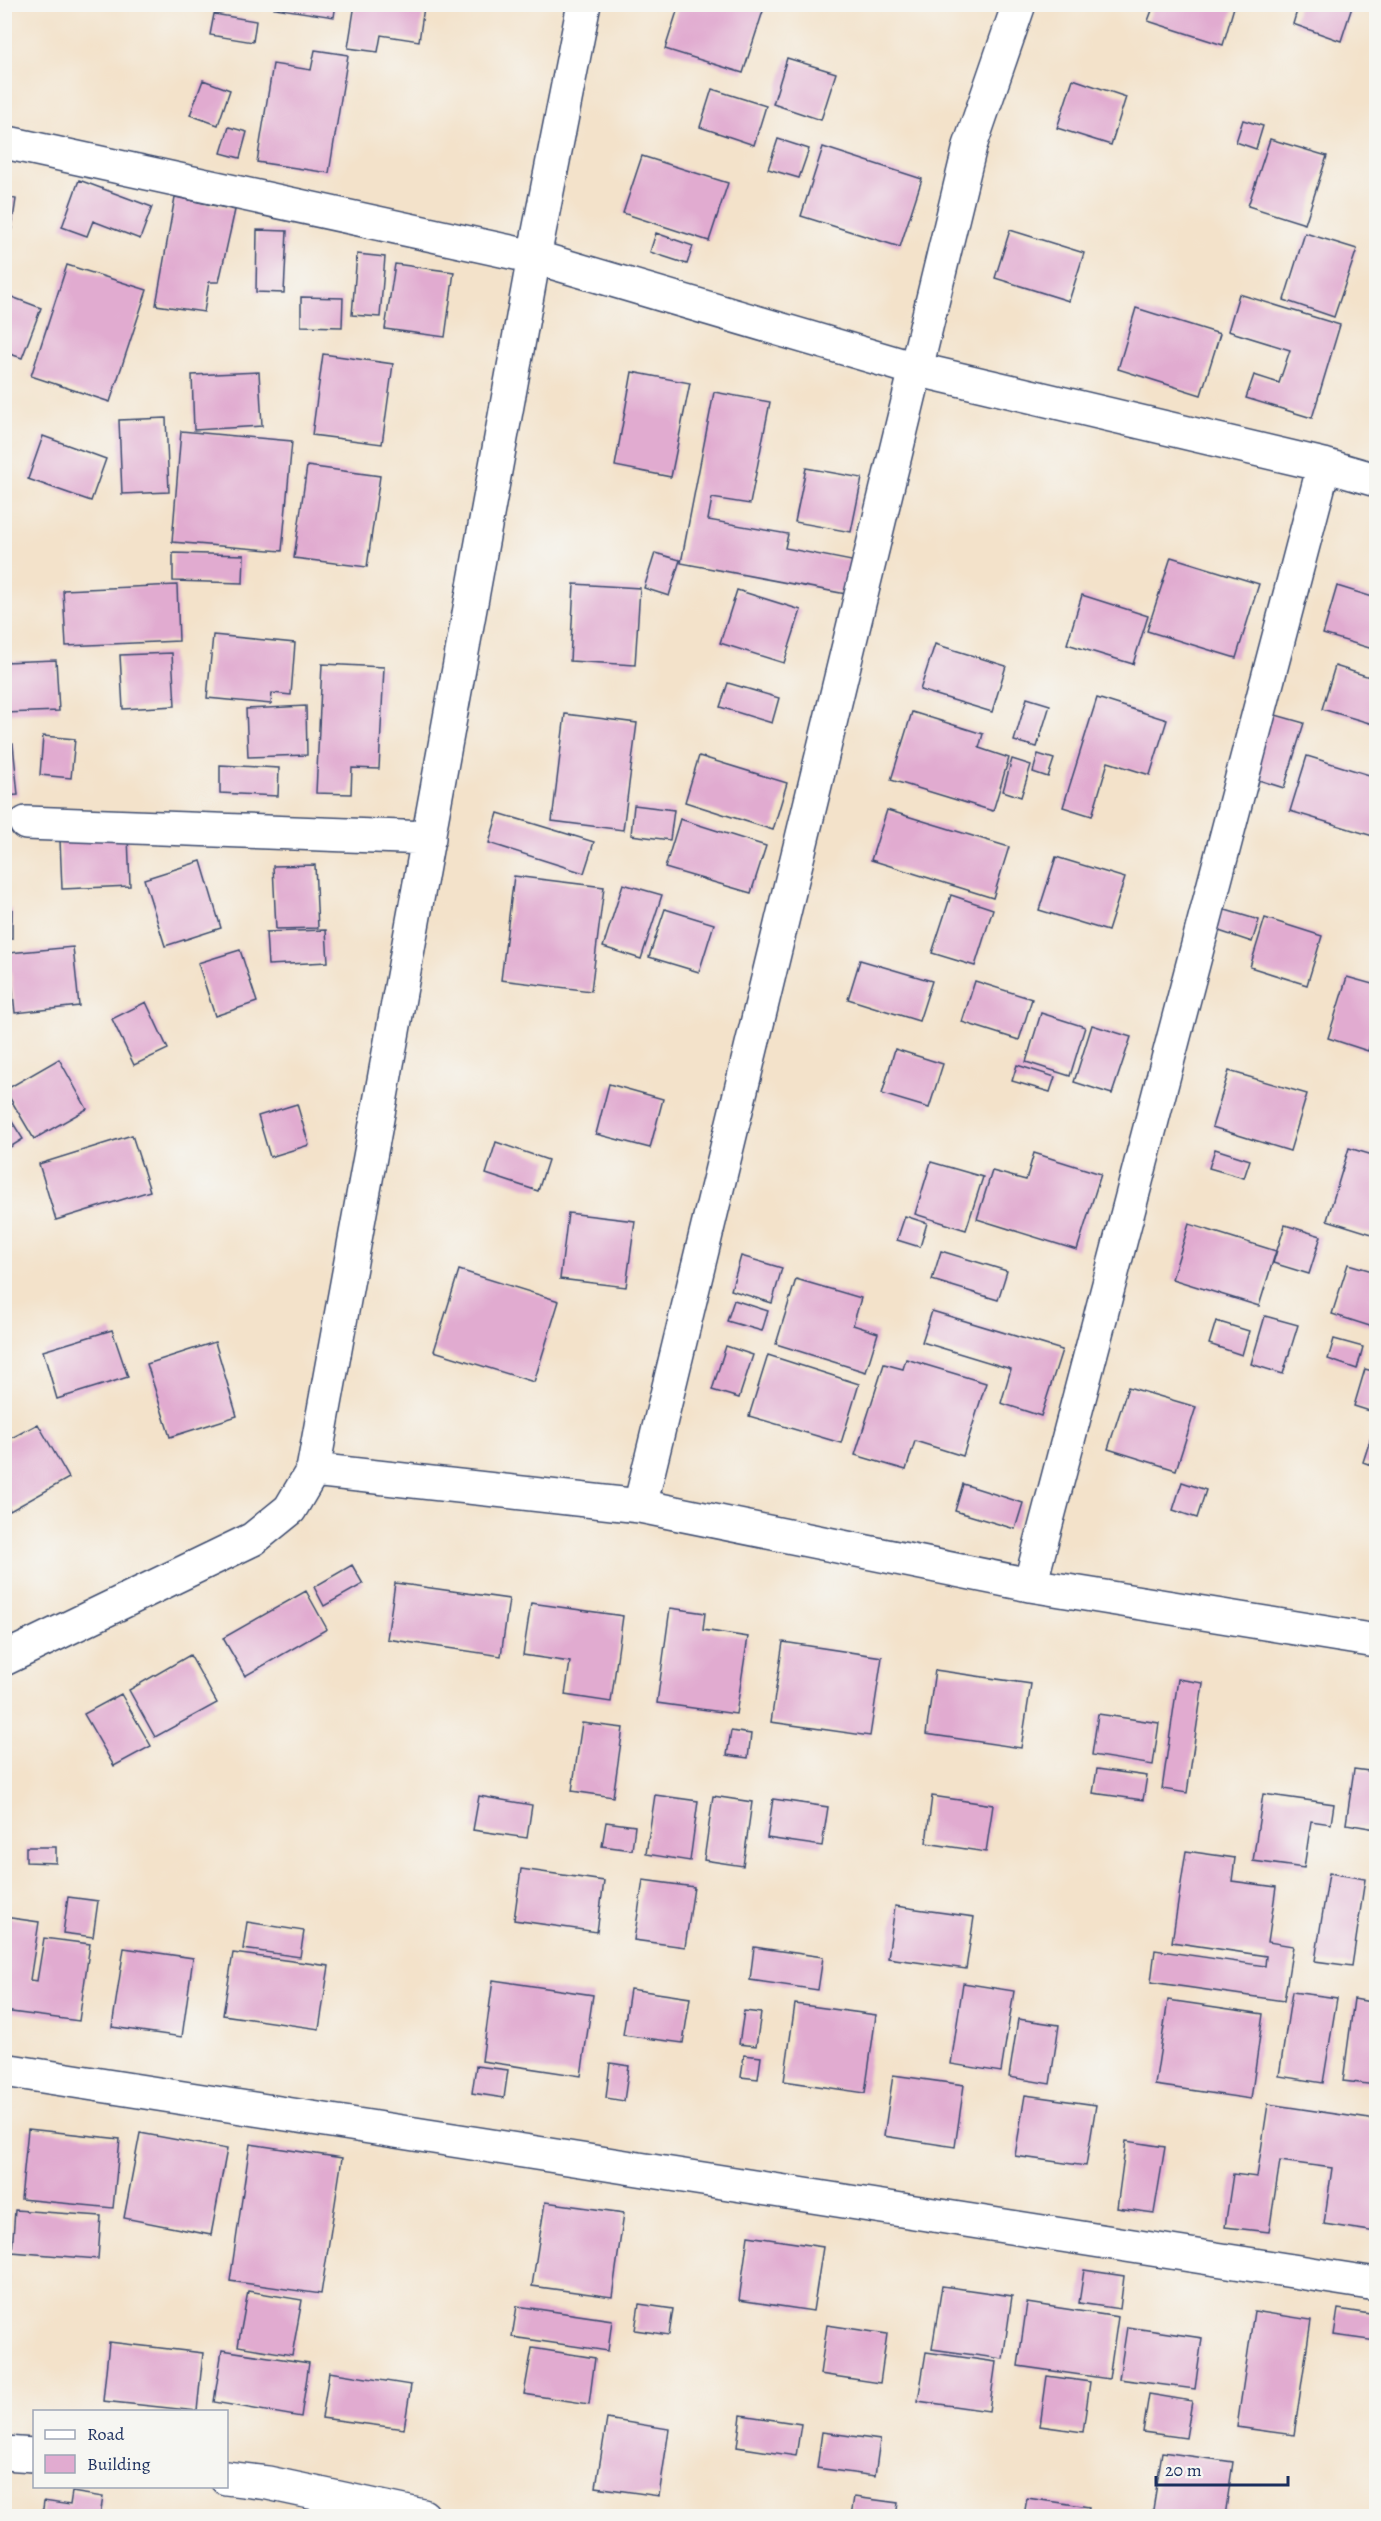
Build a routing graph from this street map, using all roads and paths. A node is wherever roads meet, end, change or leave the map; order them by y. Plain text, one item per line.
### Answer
1 (584, 4) edge
2 (1019, 4) edge
3 (4, 142) edge
4 (534, 257) junction
5 (915, 369) junction
6 (1324, 465) junction
7 (1377, 480) edge
8 (26, 823) dead end
9 (429, 838) junction
10 (313, 1470) junction
11 (640, 1506) junction
12 (1030, 1585) junction
13 (1377, 1641) edge
14 (4, 1659) edge
15 (4, 2070) edge
16 (1377, 2284) edge
17 (4, 2453) edge
18 (33, 2455) edge
19 (228, 2478) edge
20 (423, 2517) edge

1 - 4 street
2 - 5 street
3 - 4 street
4 - 5 street
4 - 9 street
5 - 6 street
5 - 11 street
6 - 7 street
6 - 12 street
8 - 9 street
9 - 10 street
10 - 11 street
10 - 14 street
11 - 12 street
12 - 13 street
15 - 16 street
17 - 18 street
19 - 20 street

